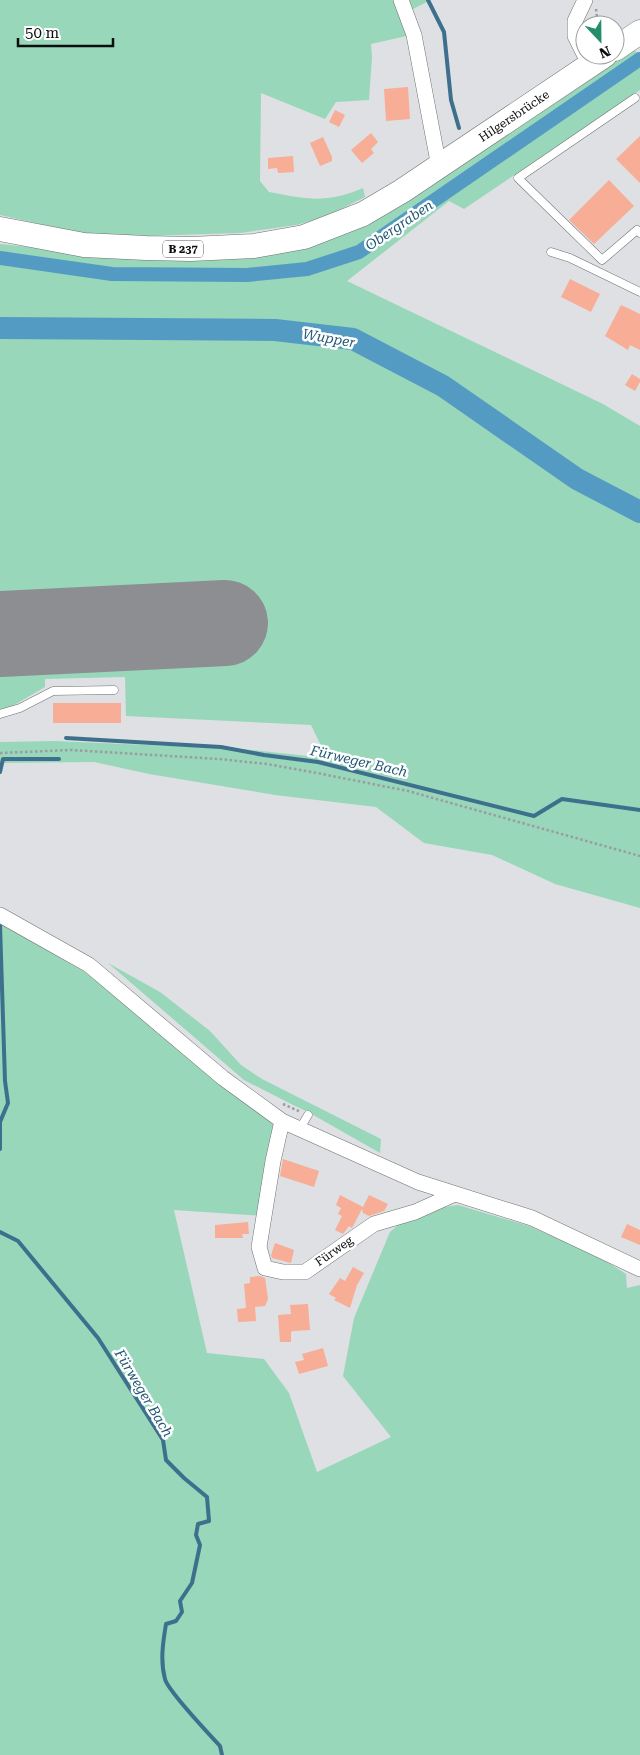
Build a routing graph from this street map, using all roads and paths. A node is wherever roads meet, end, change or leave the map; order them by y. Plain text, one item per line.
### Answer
1 (401, 0) edge
2 (591, 3) edge
3 (580, 15) edge
4 (595, 15) edge
5 (640, 32) edge
6 (625, 42) edge
7 (591, 65) edge
8 (635, 98) dead end
9 (439, 167) junction
10 (0, 229) edge
11 (640, 233) edge
12 (551, 252) dead end
13 (640, 292) edge
14 (114, 690) dead end
15 (0, 714) edge
16 (0, 753) edge
17 (640, 856) edge
18 (0, 915) edge
19 (308, 1115) dead end
20 (282, 1122) junction
21 (299, 1130) junction
22 (455, 1194) junction
23 (640, 1269) edge

1 - 9 street
2 - 3 street, Hilgersbrücke
2 - 4 path
5 - 6 main road
7 - 9 main road, Hilgersbrücke / B 237
8 - 11 lane
9 - 10 main road, Hilgersbrücke / B 237
12 - 13 lane
14 - 15 lane
16 - 17 path
18 - 20 street
19 - 21 lane
20 - 21 street
20 - 22 street, Fürweg
21 - 22 street
22 - 23 street

